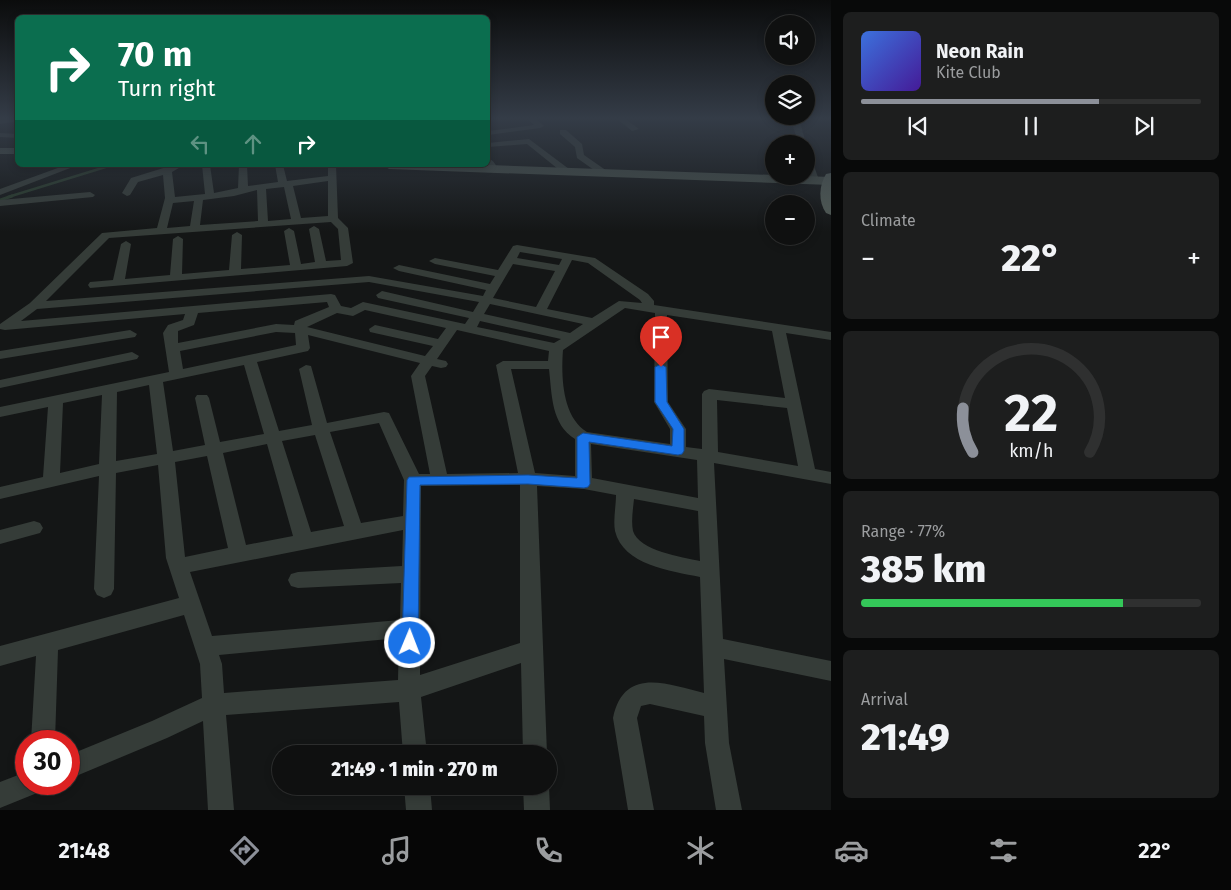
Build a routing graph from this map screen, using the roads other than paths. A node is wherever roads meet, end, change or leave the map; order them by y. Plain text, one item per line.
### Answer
1 (557, 156) edge
2 (571, 156) edge
3 (567, 161) junction
4 (491, 165) edge
5 (815, 166) edge
6 (69, 167) edge
7 (176, 167) edge
8 (206, 167) edge
9 (243, 167) edge
10 (280, 167) edge
11 (332, 167) edge
12 (167, 171) junction
13 (604, 173) junction
14 (332, 178) junction
15 (826, 180) edge
16 (285, 184) junction
17 (261, 187) junction
18 (243, 189) junction
19 (0, 192) edge
20 (127, 193) dead end
21 (90, 195) dead end
22 (205, 197) junction
23 (170, 201) junction
24 (0, 203) edge
25 (831, 210) edge
26 (333, 219) junction
27 (262, 224) junction
28 (293, 226) junction
29 (195, 228) junction
30 (343, 228) junction
31 (314, 229) junction
32 (160, 231) junction
33 (237, 235) junction
34 (178, 239) junction
35 (569, 256) junction
36 (510, 260) junction
37 (435, 261) dead end
38 (347, 263) junction
39 (321, 265) junction
40 (296, 267) junction
41 (398, 268) dead end
42 (562, 269) junction
43 (235, 273) junction
44 (501, 274) junction
45 (176, 278) junction
46 (369, 280) junction
47 (118, 283) junction
48 (327, 283) junction
49 (94, 285) dead end
50 (493, 288) junction
51 (382, 296) dead end
52 (486, 300) junction
53 (333, 304) junction
54 (34, 306) junction
55 (654, 309) junction
56 (192, 311) junction
57 (540, 311) junction
58 (390, 312) junction
59 (477, 315) junction
60 (133, 316) junction
61 (5, 323) edge
62 (596, 323) junction
63 (454, 326) junction
64 (778, 328) junction
65 (300, 329) junction
66 (375, 329) junction
67 (469, 329) junction
68 (251, 332) junction
69 (130, 334) junction
70 (831, 336) edge
71 (573, 338) junction
72 (361, 344) junction
73 (441, 344) junction
74 (173, 348) junction
75 (556, 348) junction
76 (0, 355) edge
77 (132, 356) junction
78 (253, 359) junction
79 (435, 362) junction
80 (555, 365) junction
81 (306, 369) dead end
82 (176, 375) junction
83 (155, 379) junction
84 (136, 383) junction
85 (0, 384) edge
86 (110, 389) junction
87 (202, 398) dead end
88 (56, 400) junction
89 (794, 404) junction
90 (0, 412) edge
91 (322, 428) junction
92 (583, 437) junction
93 (273, 438) junction
94 (213, 449) junction
95 (678, 451) junction
96 (708, 456) junction
97 (166, 458) junction
98 (108, 469) junction
99 (808, 474) junction
100 (831, 478) edge
101 (528, 479) junction
102 (413, 480) junction
103 (440, 480) junction
104 (51, 482) junction
105 (584, 484) junction
106 (625, 491) junction
107 (0, 493) edge
108 (707, 506) junction
109 (412, 521) junction
110 (34, 528) dead end
111 (355, 532) junction
112 (0, 537) edge
113 (304, 541) junction
114 (239, 555) junction
115 (179, 566) junction
116 (710, 571) junction
117 (412, 574) junction
118 (298, 580) dead end
119 (104, 589) dead end
120 (191, 604) junction
121 (411, 628) junction
122 (48, 643) junction
123 (205, 646) junction
124 (713, 647) junction
125 (531, 650) junction
126 (0, 656) edge
127 (831, 671) edge
128 (410, 690) junction
129 (212, 705) junction
130 (716, 708) junction
131 (44, 730) edge
132 (414, 745) edge
133 (535, 745) edge
134 (80, 762) edge
135 (15, 789) edge
136 (0, 795) edge
137 (418, 795) edge
138 (536, 795) edge
139 (220, 810) edge
140 (419, 810) edge
141 (537, 810) edge
142 (641, 810) edge
143 (729, 810) edge

1 - 3 street
2 - 3 street
3 - 4 main road
3 - 13 main road
3 - 13 street
5 - 15 street
6 - 19 street
7 - 12 street
8 - 22 street
9 - 18 street
10 - 16 street
11 - 14 street
12 - 20 street
12 - 23 street
13 - 15 main road
14 - 16 street
14 - 26 street
15 - 25 main road
16 - 17 street
16 - 28 street
17 - 18 street
17 - 27 street
18 - 22 street
21 - 24 street
22 - 23 street
22 - 29 street
23 - 32 street
26 - 28 street
26 - 30 street
27 - 28 street
27 - 29 street
28 - 31 street
28 - 33 street
28 - 40 street
29 - 32 street
30 - 31 street
30 - 38 street
31 - 39 street
32 - 54 street
33 - 34 street
33 - 43 street
34 - 45 street
34 - 47 street
35 - 36 street
35 - 42 street
35 - 55 street
36 - 42 street
36 - 44 street
37 - 44 street
38 - 39 street
38 - 46 street
39 - 40 street
40 - 43 street
41 - 50 street
42 - 57 street
43 - 45 street
44 - 50 street
45 - 47 street
46 - 48 street
46 - 52 street
47 - 49 street
48 - 53 street
48 - 54 street
50 - 52 street
51 - 59 street
52 - 57 street
52 - 59 street
53 - 56 street
53 - 58 street
53 - 65 street
54 - 61 street
55 - 62 street
55 - 64 street
55 - 95 street
56 - 60 street
56 - 74 street
57 - 62 street
58 - 63 street
58 - 66 street
59 - 67 street
59 - 71 street
60 - 61 street
60 - 69 street
62 - 71 street
63 - 67 street
63 - 73 street
64 - 70 street
64 - 89 street
65 - 68 street
65 - 72 street
65 - 78 street
66 - 72 street
66 - 73 street
67 - 75 street
68 - 74 street
68 - 78 street
69 - 76 street
69 - 77 street
71 - 75 street
72 - 79 street
73 - 79 street
74 - 82 street
75 - 80 street
77 - 84 street
77 - 85 street
78 - 82 street
78 - 93 street
79 - 103 street
80 - 92 street
80 - 101 street
81 - 91 street
82 - 83 street
83 - 84 street
83 - 97 street
84 - 86 street
86 - 88 street
86 - 98 street
87 - 94 street
88 - 90 street
88 - 104 street
89 - 96 street
89 - 99 street
91 - 93 street
91 - 102 street
91 - 111 street
92 - 95 street
92 - 105 street
93 - 94 street
93 - 113 street
94 - 97 street
94 - 114 street
95 - 96 street
96 - 99 street
96 - 108 street
97 - 98 street
97 - 115 street
98 - 104 street
98 - 119 street
99 - 100 street
101 - 103 street
101 - 105 street
101 - 125 street
102 - 103 street
102 - 109 street
104 - 107 street
105 - 106 street
106 - 108 street
106 - 116 street
108 - 116 street
109 - 111 street
109 - 117 street
110 - 112 street
111 - 113 street
113 - 114 street
114 - 115 street
115 - 120 street
116 - 124 street
117 - 118 street
117 - 121 street
120 - 122 street
120 - 123 street
121 - 123 street
121 - 128 street
122 - 126 street
122 - 131 street
123 - 129 street
124 - 127 street
124 - 130 street
125 - 128 street
125 - 133 street
128 - 129 street
128 - 132 street
129 - 134 street
129 - 139 street
130 - 142 street
130 - 143 street
135 - 136 street
137 - 140 street
138 - 141 street

